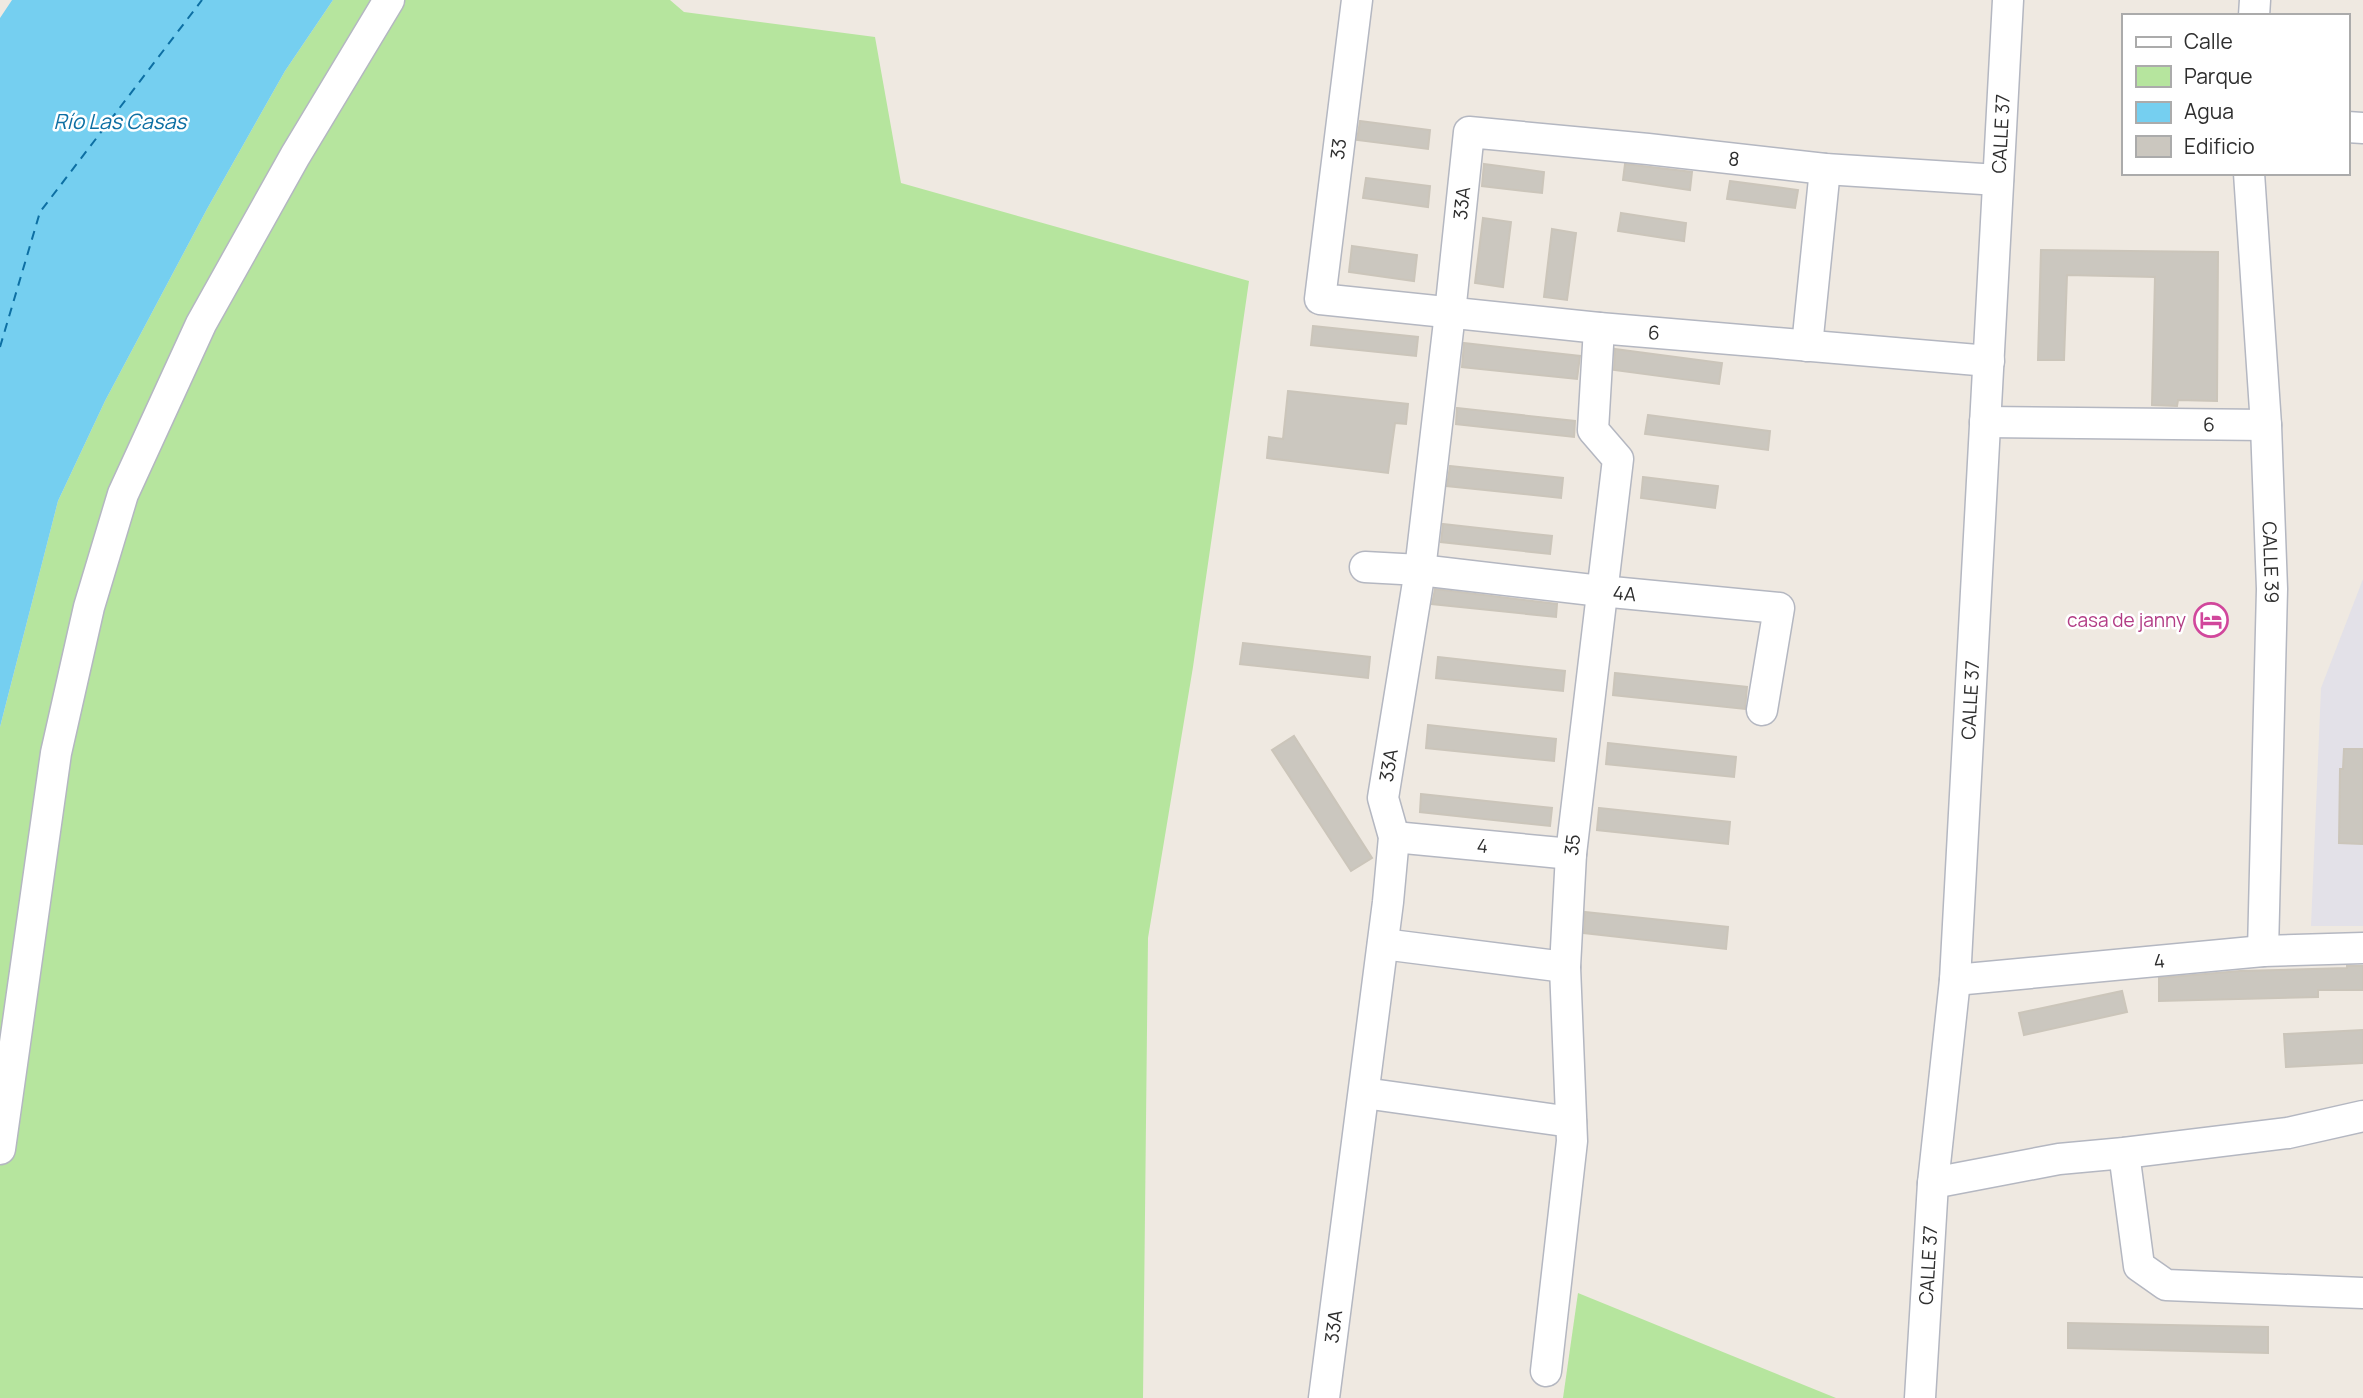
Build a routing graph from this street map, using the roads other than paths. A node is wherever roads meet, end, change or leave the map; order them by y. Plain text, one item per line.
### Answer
1 (388, 0) edge
2 (1357, 0) edge
3 (2008, 0) edge
4 (1469, 132) joint
5 (1825, 169) junction
6 (2249, 175) edge
7 (1998, 180) junction
8 (1320, 299) joint
9 (1450, 313) junction
10 (1599, 328) junction
11 (1807, 346) junction
12 (1989, 361) junction
13 (1985, 422) junction
14 (2266, 425) junction
15 (1365, 566) dead end
16 (1420, 570) junction
17 (1601, 590) junction
18 (1762, 710) dead end
19 (1394, 838) junction
20 (1571, 854) junction
21 (1383, 944) junction
22 (2363, 948) edge
23 (2263, 951) junction
24 (1565, 967) junction
25 (1955, 980) junction
26 (1364, 1093) junction
27 (2363, 1116) edge
28 (1571, 1122) junction
29 (0, 1149) edge
30 (2124, 1153) junction
31 (1933, 1184) junction
32 (2363, 1293) edge
33 (1546, 1371) dead end
34 (1324, 1398) edge
35 (1920, 1398) edge

1 - 29 street
2 - 8 street, 33
3 - 7 street, CALLE 37
4 - 5 street, 8
4 - 9 street, 33A
5 - 7 street, 8
5 - 11 street
6 - 14 street, CALLE 39
7 - 12 street, CALLE 37
8 - 9 street, 6
9 - 10 street, 6
9 - 16 street, 33A
10 - 11 street, 6
10 - 17 street, 35
11 - 12 street, 6
12 - 13 street, CALLE 37
13 - 14 street, 6
13 - 25 street, CALLE 37
14 - 23 street, CALLE 39
15 - 16 street, 4A
16 - 17 street, 4A
16 - 19 street, 33A
17 - 18 street, 4A
17 - 20 street, 35
19 - 20 street, 4
19 - 21 street, 33A
20 - 24 street, 35
21 - 24 street
21 - 26 street, 33A
22 - 23 street, 4
23 - 25 street, 4
24 - 28 street, 35
25 - 31 street, CALLE 37
26 - 28 street
26 - 34 street, 33A
27 - 30 street
28 - 33 street, 35
30 - 31 street
30 - 32 street
31 - 35 street, CALLE 37

